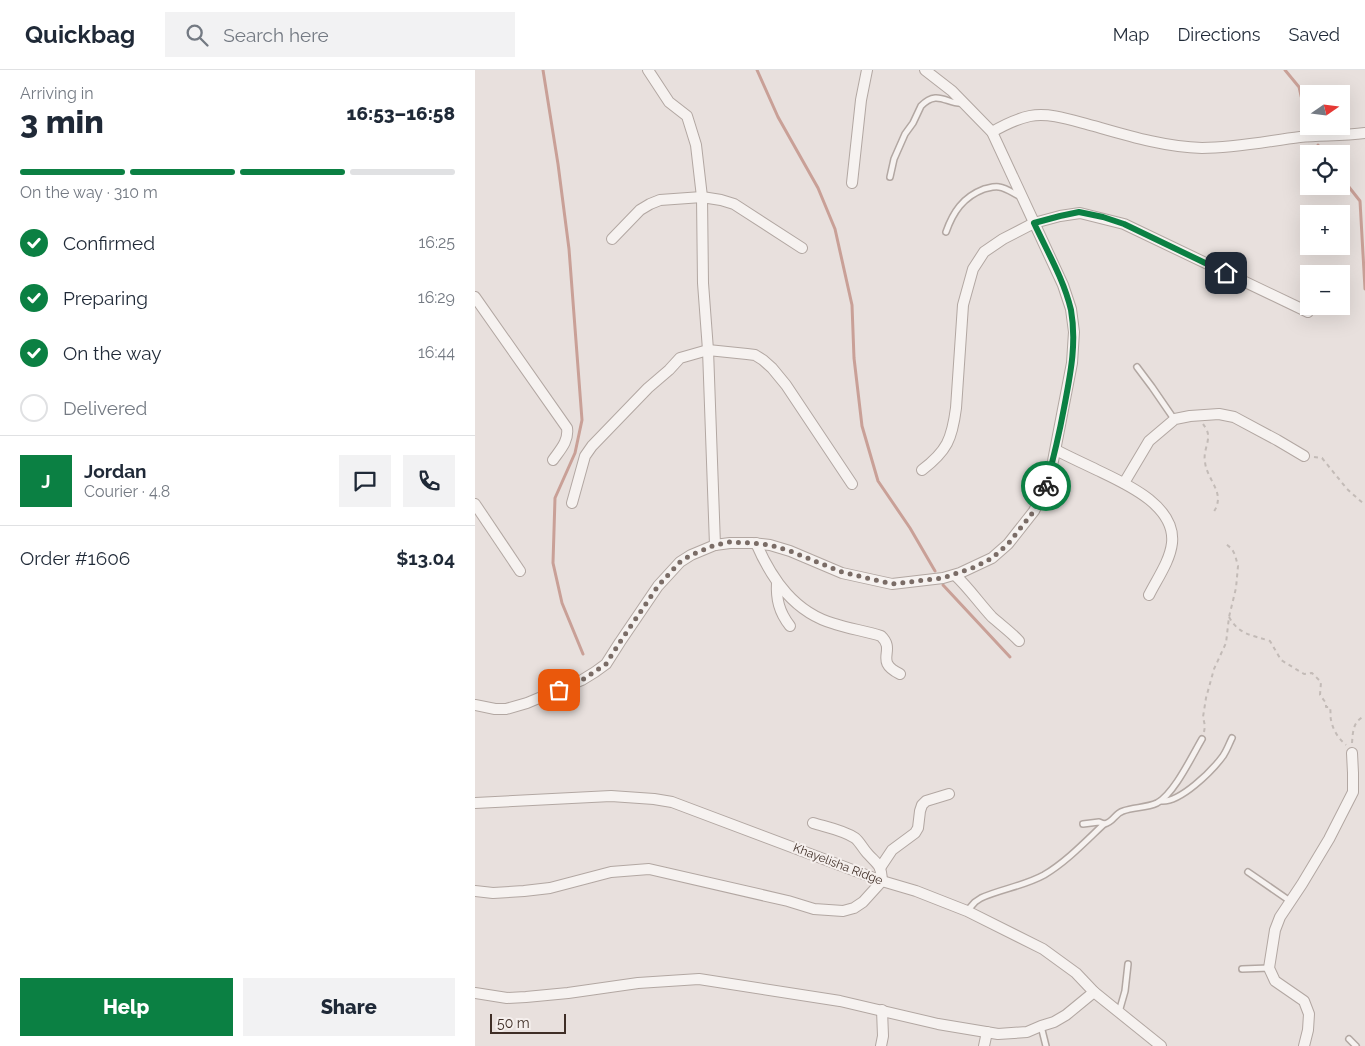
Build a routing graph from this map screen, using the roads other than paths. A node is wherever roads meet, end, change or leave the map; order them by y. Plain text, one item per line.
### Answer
1 (648, 70) edge
2 (867, 70) edge
3 (925, 70) edge
4 (965, 103) junction
5 (992, 132) junction
6 (1365, 133) edge
7 (890, 177) dead end
8 (852, 183) dead end
9 (702, 197) junction
10 (1021, 197) junction
11 (1034, 223) junction
12 (946, 232) dead end
13 (613, 239) dead end
14 (802, 248) dead end
15 (475, 297) edge
16 (1300, 308) edge
17 (708, 350) junction
18 (1137, 367) dead end
19 (1175, 419) junction
20 (1056, 450) junction
21 (1305, 456) road end
22 (553, 460) dead end
23 (923, 470) dead end
24 (1124, 483) junction
25 (852, 484) dead end
26 (572, 503) dead end
27 (475, 504) edge
28 (756, 544) junction
29 (715, 545) junction
30 (520, 571) dead end
31 (955, 574) junction
32 (777, 582) junction
33 (1149, 595) dead end
34 (790, 626) dead end
35 (1019, 640) dead end
36 (900, 674) dead end
37 (475, 705) edge
38 (1232, 738) dead end
39 (1201, 739) road end
40 (1352, 753) road end
41 (949, 794) dead end
42 (1161, 801) junction
43 (475, 803) edge
44 (813, 823) dead end
45 (1083, 824) dead end
46 (1104, 824) junction
47 (880, 868) junction
48 (1248, 872) dead end
49 (882, 881) junction
50 (475, 891) edge
51 (1289, 901) junction
52 (967, 911) junction
53 (1128, 964) dead end
54 (1269, 968) junction
55 (1242, 969) dead end
56 (1094, 992) junction
57 (475, 993) edge
58 (882, 1010) junction
59 (1119, 1012) junction
60 (1041, 1026) junction
61 (987, 1032) junction
62 (1349, 1039) dead end
63 (881, 1046) edge
64 (984, 1046) edge
65 (1046, 1046) edge
66 (1161, 1046) edge
67 (1304, 1046) edge
68 (1356, 1046) edge

1 - 9 street
2 - 8 street
3 - 4 street
4 - 5 street
4 - 7 lane
5 - 6 street
5 - 10 street
9 - 13 street
9 - 14 street
9 - 17 street
10 - 11 street
10 - 12 lane
11 - 16 street
11 - 20 street
11 - 23 street
15 - 22 street
17 - 25 street
17 - 26 street
17 - 29 street
18 - 19 lane
19 - 21 street
19 - 24 street
20 - 24 street
20 - 31 street
24 - 33 street
27 - 30 street
28 - 29 street
28 - 31 street
28 - 32 street
29 - 37 street
31 - 35 street
32 - 34 street
32 - 36 street
38 - 42 lane
39 - 42 lane
40 - 51 street
41 - 47 street
42 - 46 lane
43 - 49 street, Khayelisha Ridge
44 - 47 street
45 - 46 lane
46 - 52 lane
47 - 49 street
48 - 51 lane
49 - 50 street
49 - 52 street, Khayelisha Ridge
51 - 54 street
52 - 56 street, Khayelisha Ridge
53 - 59 lane
54 - 55 lane
54 - 67 street
56 - 59 street, Khayelisha Ridge
56 - 60 street
57 - 58 street
58 - 61 street
58 - 63 street
59 - 66 street, Khayelisha Ridge
60 - 61 street
60 - 65 lane
61 - 64 street
62 - 68 lane

